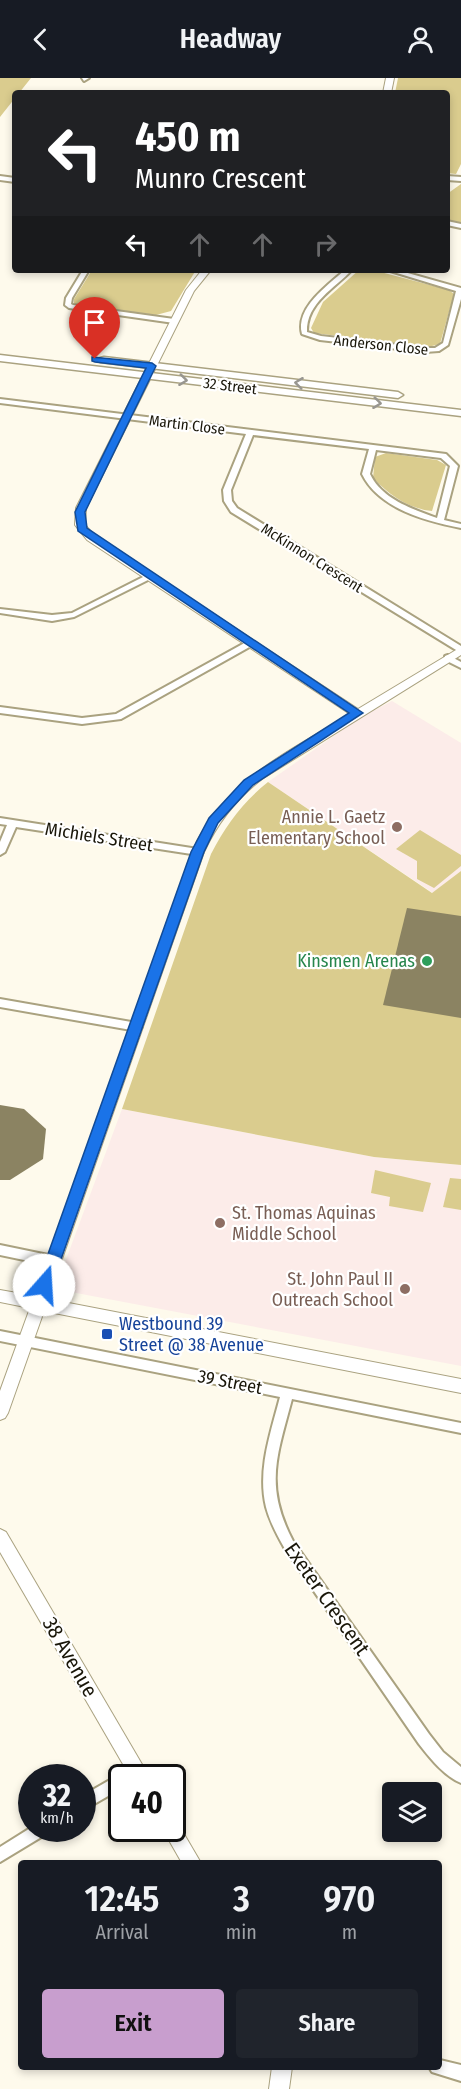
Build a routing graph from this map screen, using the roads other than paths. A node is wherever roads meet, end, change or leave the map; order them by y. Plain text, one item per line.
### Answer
1 (84, 273) edge
2 (204, 273) edge
3 (346, 273) edge
4 (402, 273) edge
5 (174, 321) junction
6 (0, 348) edge
7 (0, 358) edge
8 (149, 371) junction
9 (461, 403) edge
10 (1, 404) edge
11 (461, 413) edge
12 (126, 417) junction
13 (250, 433) junction
14 (373, 448) junction
15 (440, 522) junction
16 (461, 526) edge
17 (150, 577) junction
18 (0, 611) edge
19 (250, 643) junction
20 (461, 650) edge
21 (448, 658) junction
22 (461, 665) edge
23 (0, 710) edge
24 (357, 713) junction
25 (0, 821) edge
26 (14, 823) junction
27 (0, 852) edge
28 (198, 852) junction
29 (0, 1003) edge
30 (137, 1027) junction
31 (0, 1250) edge
32 (53, 1261) junction
33 (0, 1296) edge
34 (38, 1303) junction
35 (0, 1336) edge
36 (25, 1341) junction
37 (461, 1386) edge
38 (287, 1394) junction
39 (0, 1413) edge
40 (461, 1428) edge
41 (0, 1537) edge
42 (124, 1764) edge
43 (461, 1776) edge
44 (21, 1842) edge
45 (179, 1842) edge
46 (0, 1855) edge
47 (190, 1860) edge
48 (442, 2068) edge
49 (282, 2070) edge
50 (461, 2073) edge
51 (279, 2089) edge

1 - 5 street
2 - 5 street
3 - 4 street, Anderson Close
5 - 8 street
6 - 8 main road, 32 Street
7 - 8 main road, 32 Street
9 -> 8 main road, 32 Street
8 -> 11 main road, 32 Street
8 - 12 street
10 - 12 street, Martin Close
12 - 13 street, Martin Close
12 - 17 street
13 - 14 street, Martin Close
13 - 20 street, McKinnon Crescent
14 - 15 street
14 - 15 street, Martin Close
15 - 16 street
17 - 18 street
17 - 19 street
19 - 23 street
19 - 24 street
20 - 21 street
21 - 22 street
21 - 24 street
24 - 28 street
25 - 26 street, Michiels Street
26 - 27 street
26 - 28 street, Michiels Street
28 - 30 street
29 - 30 street
30 - 32 street
31 - 32 street
32 - 34 street
33 - 34 street
34 - 36 street
34 - 37 street
35 - 36 street, 39 Street
36 - 38 street, 39 Street
36 - 39 street
38 - 40 street, 39 Street
38 - 43 street, Exeter Crescent
41 - 42 street, 38 Avenue
44 - 46 street
45 - 47 street
48 - 50 street
49 - 51 street

